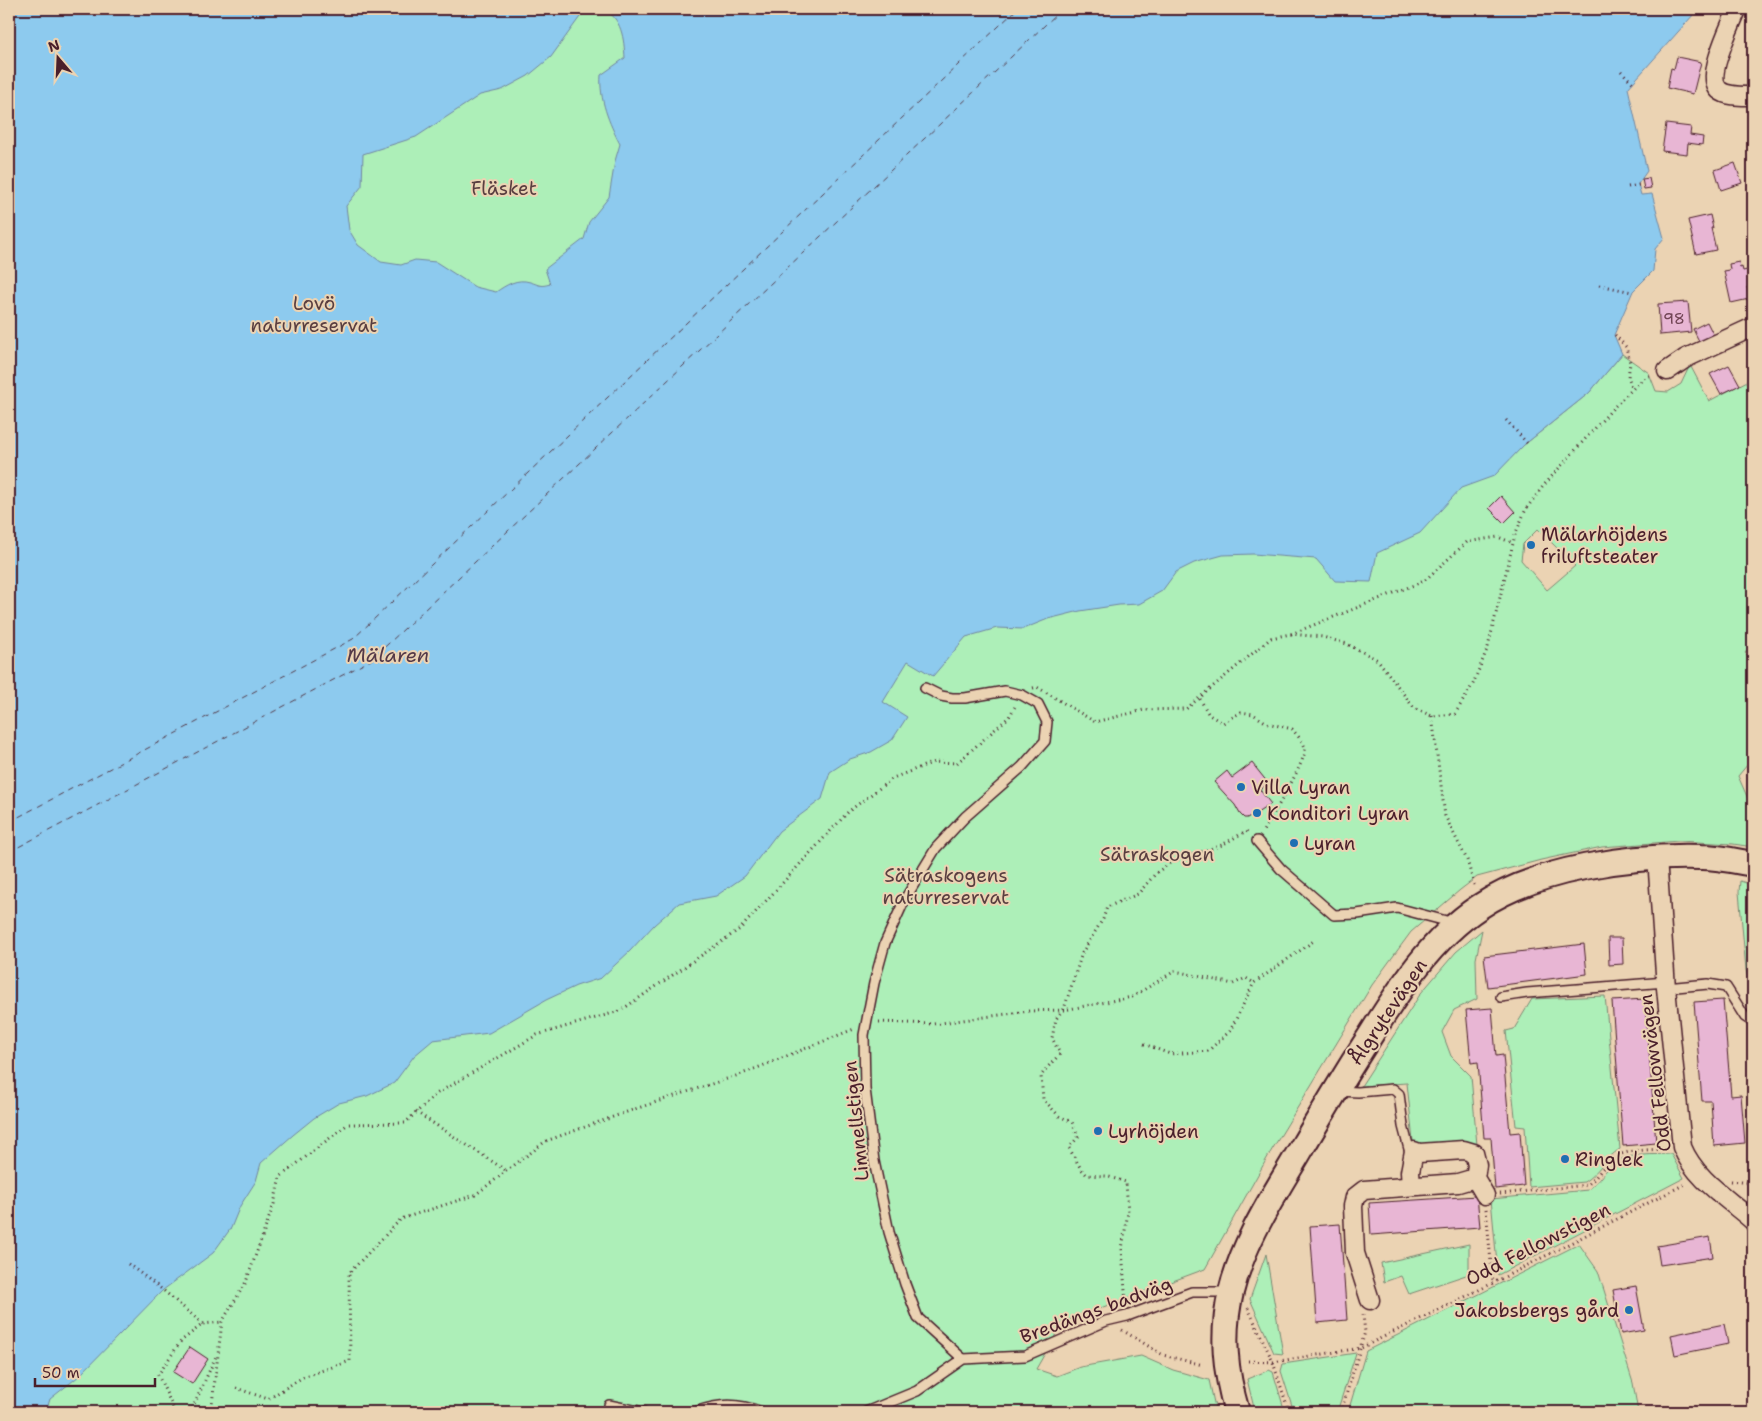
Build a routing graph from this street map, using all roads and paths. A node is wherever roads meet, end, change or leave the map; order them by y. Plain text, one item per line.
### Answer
1 (1736, 12) dead end
2 (1621, 71) dead end
3 (1634, 83) dead end
4 (1753, 96) edge
5 (1638, 185) dead end
6 (1628, 187) dead end
7 (1599, 285) dead end
8 (1632, 292) dead end
9 (1753, 327) edge
10 (1614, 335) dead end
11 (1667, 371) joint
12 (1633, 389) junction
13 (1506, 420) dead end
14 (1527, 443) dead end
15 (1513, 544) junction
16 (1290, 634) junction
17 (926, 688) dead end
18 (1022, 695) junction
19 (1200, 699) junction
20 (1432, 716) junction
21 (1257, 841) junction
22 (1657, 857) junction
23 (1753, 864) edge
24 (1480, 906) junction
25 (1456, 924) junction
26 (1315, 940) dead end
27 (1254, 983) junction
28 (1666, 985) junction
29 (1501, 997) dead end
30 (1062, 1010) junction
31 (1753, 1022) edge
32 (866, 1025) junction
33 (1144, 1044) dead end
34 (1335, 1090) junction
35 (416, 1112) junction
36 (1682, 1147) junction
37 (1414, 1151) junction
38 (507, 1171) junction
39 (1700, 1176) junction
40 (1475, 1178) junction
41 (1753, 1183) edge
42 (1411, 1186) junction
43 (1485, 1195) junction
44 (1753, 1221) edge
45 (128, 1264) dead end
46 (1493, 1283) junction
47 (1231, 1292) junction
48 (1370, 1300) joint
49 (1127, 1316) junction
50 (1106, 1320) junction
51 (222, 1322) junction
52 (203, 1324) junction
53 (1361, 1348) junction
54 (218, 1352) junction
55 (963, 1359) junction
56 (1248, 1361) dead end
57 (1274, 1362) junction
58 (1203, 1365) dead end
59 (236, 1388) dead end
60 (609, 1405) dead end
61 (175, 1412) edge
62 (189, 1412) edge
63 (211, 1412) edge
64 (643, 1412) edge
65 (695, 1412) edge
66 (762, 1412) edge
67 (866, 1412) edge
68 (1237, 1412) edge
69 (1289, 1412) edge
70 (1341, 1412) edge

1 - 4 street
2 - 3 path
5 - 6 path
7 - 8 path
9 - 11 street
10 - 12 path
11 - 12 path
12 - 15 path
13 - 14 path
15 - 16 path
15 - 20 path
16 - 19 path
16 - 20 path
17 - 18 lane
18 - 19 path
18 - 32 lane, Limnellstigen
18 - 35 path
19 - 21 path
20 - 24 path
21 - 25 lane
21 - 30 path
22 - 23 street, Ålgrytevägen
22 - 24 street, Ålgrytevägen
22 - 28 street, Odd Fellowvägen
24 - 25 street, Ålgrytevägen
25 - 34 street, Ålgrytevägen
26 - 27 path
27 - 30 path
27 - 33 path
28 - 29 lane, Odd Fellowvägen
28 - 31 lane
28 - 36 street, Odd Fellowvägen
30 - 32 path
30 - 49 path
32 - 38 path
32 - 55 lane, Limnellstigen
34 - 37 lane, Ålgrytevägen
34 - 47 street, Ålgrytevägen
35 - 38 path
35 - 51 path
36 - 39 street, Odd Fellowvägen
36 - 43 path
37 - 40 street
37 - 42 street
38 - 59 path
39 - 41 path
39 - 44 street, Odd Fellowvägen
39 - 46 path, Odd Fellowstigen
40 - 42 street
40 - 43 street
42 - 48 street
43 - 46 path
45 - 52 path
46 - 53 path, Odd Fellowstigen
47 - 49 lane, Bredängs badväg
47 - 57 path
47 - 68 street, Ålgrytevägen
48 - 53 path
49 - 50 lane, Bredängs badväg
50 - 55 lane, Bredängs badväg
50 - 58 path
51 - 52 path
51 - 54 path
52 - 61 path
53 - 57 path, Odd Fellowstigen
53 - 70 path
54 - 62 path
54 - 63 path
55 - 67 lane
56 - 57 path, Odd Fellowstigen
57 - 69 path
60 - 64 lane
65 - 66 lane

